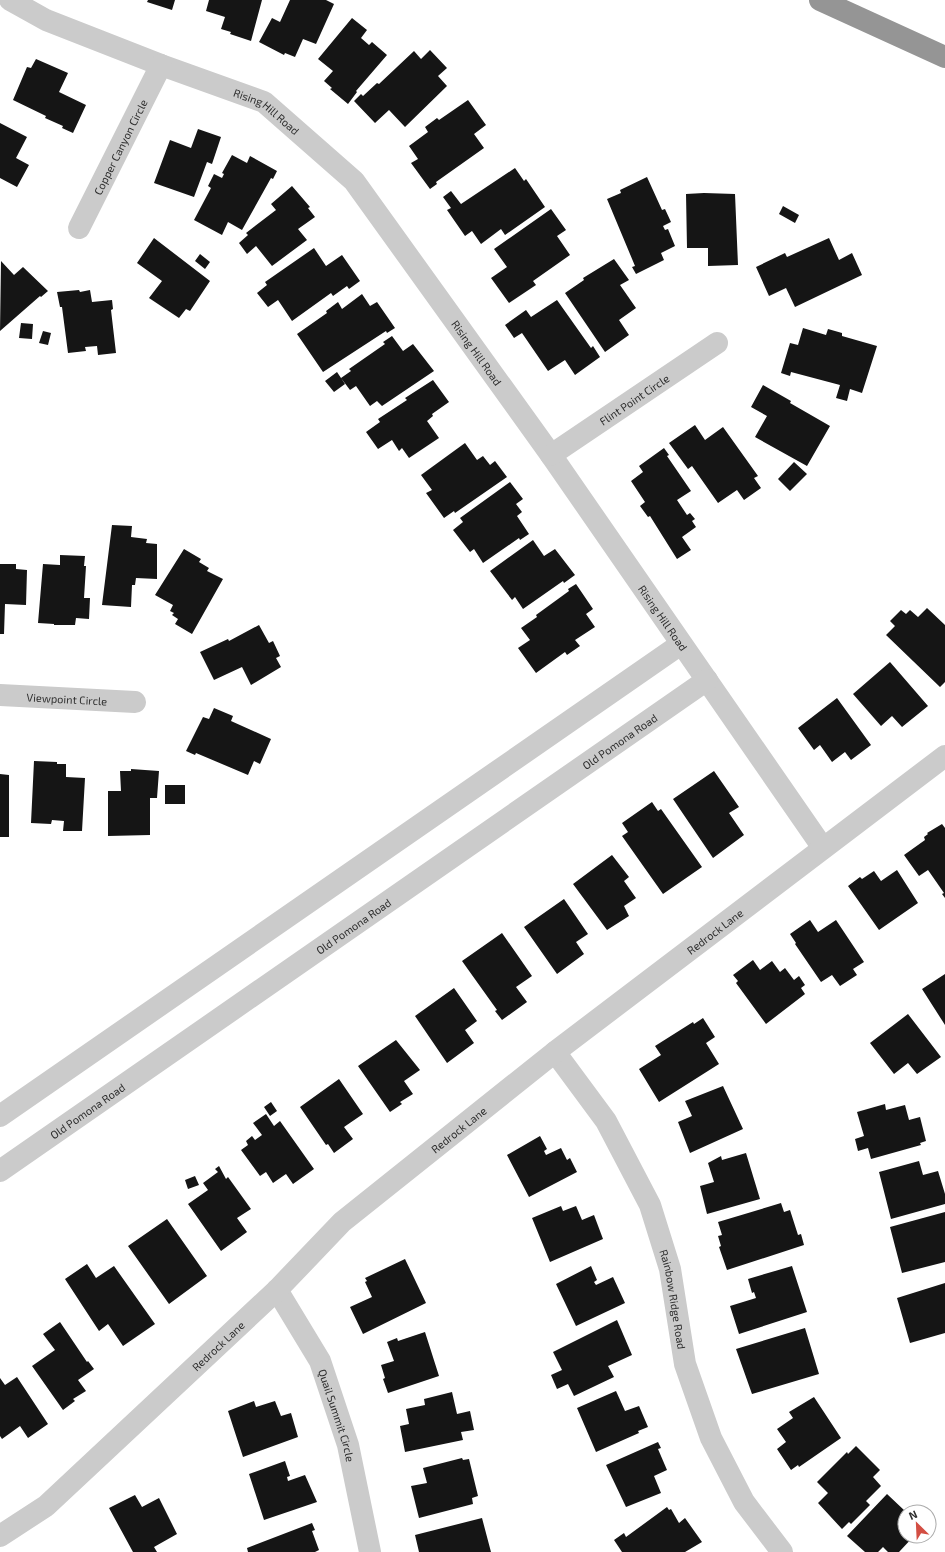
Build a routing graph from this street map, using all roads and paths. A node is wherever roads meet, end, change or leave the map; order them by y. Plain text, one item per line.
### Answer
1 (10, 0) edge
2 (820, 0) edge
3 (945, 57) edge
4 (161, 65) junction
5 (79, 228) dead end
6 (717, 343) dead end
7 (551, 455) junction
8 (681, 644) junction
9 (707, 680) junction
10 (0, 695) edge
11 (135, 702) dead end
12 (945, 756) edge
13 (823, 848) junction
14 (555, 1052) junction
15 (0, 1116) edge
16 (0, 1171) edge
17 (277, 1290) junction
18 (0, 1536) edge
19 (370, 1552) edge
20 (782, 1552) edge

1 - 4 street, Rising Hill Road
2 - 3 highway
4 - 5 street, Copper Canyon Circle
4 - 7 street, Rising Hill Road
6 - 7 street, Flint Point Circle
7 - 8 street, Rising Hill Road
8 - 9 street, Rising Hill Road
8 - 15 street
9 - 13 street, Rising Hill Road
9 - 16 street, Old Pomona Road
10 - 11 street, Viewpoint Circle
12 - 13 street, Redrock Lane
13 - 14 street, Redrock Lane
14 - 17 street, Redrock Lane
14 - 20 street, Rainbow Ridge Road
17 - 18 street, Redrock Lane
17 - 19 street, Quail Summit Circle

